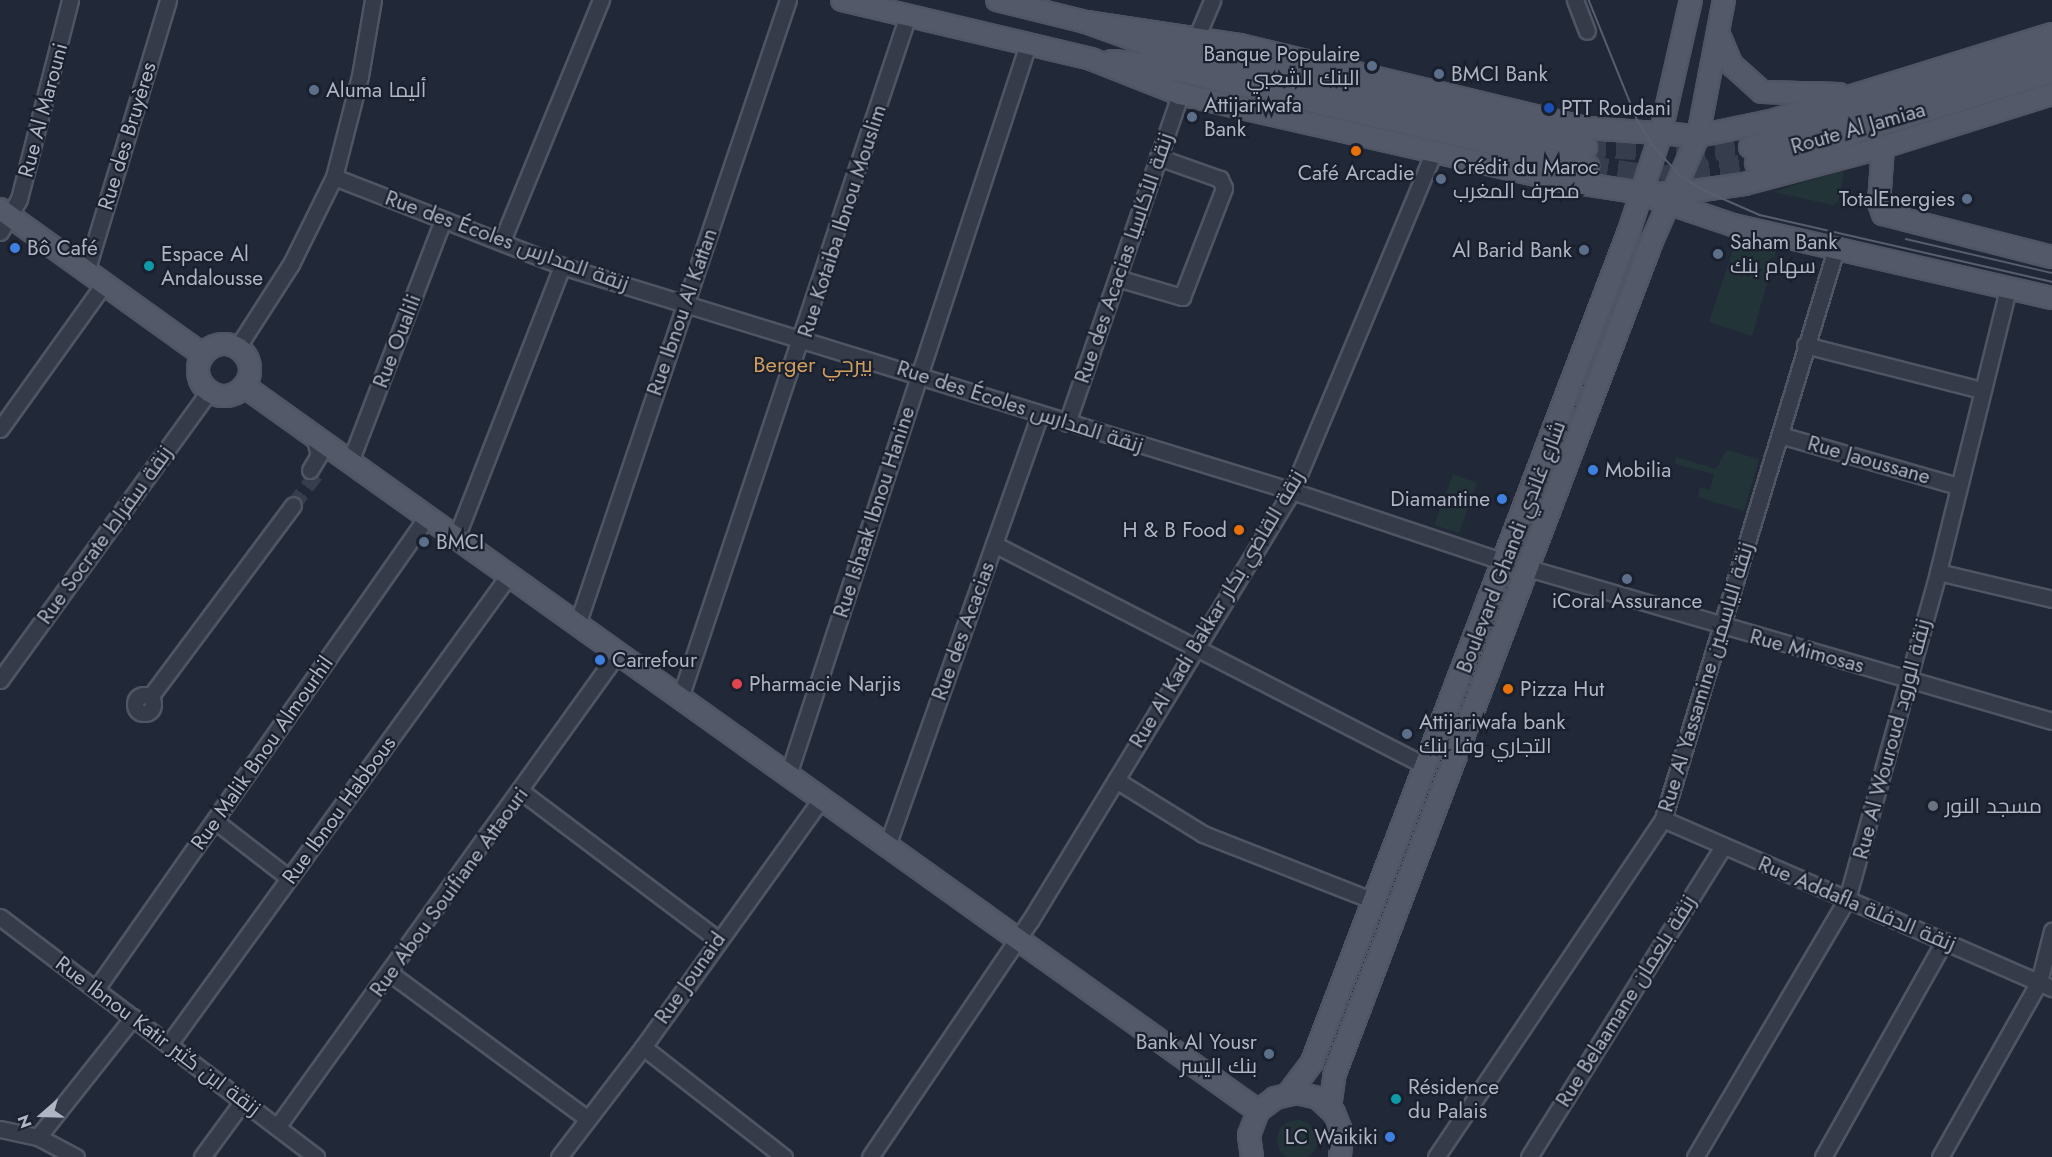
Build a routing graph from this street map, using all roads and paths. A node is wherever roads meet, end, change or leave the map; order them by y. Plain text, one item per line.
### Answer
1 (70, 0) edge
2 (168, 0) edge
3 (373, 0) edge
4 (601, 0) edge
5 (788, 0) edge
6 (843, 0) edge
7 (997, 0) edge
8 (1212, 0) edge
9 (1575, 0) edge
10 (1691, 0) edge
11 (1724, 0) edge
12 (908, 15) junction
13 (1086, 22) junction
14 (1587, 31) dead end
15 (1719, 34) junction
16 (2052, 34) edge
17 (1197, 36) junction
18 (1028, 44) junction
19 (2052, 53) edge
20 (1091, 59) junction
21 (2052, 72) edge
22 (1862, 93) junction
23 (1180, 94) junction
24 (2052, 94) edge
25 (1660, 136) junction
26 (1698, 136) junction
27 (1884, 147) junction
28 (1434, 151) junction
29 (1158, 156) junction
30 (334, 177) junction
31 (1641, 194) junction
32 (1671, 198) junction
33 (3, 220) edge
34 (443, 220) junction
35 (502, 242) junction
36 (1836, 249) junction
37 (2052, 257) edge
38 (562, 266) junction
39 (86, 272) junction
40 (1117, 278) junction
41 (103, 285) junction
42 (2008, 289) junction
43 (2052, 298) edge
44 (685, 303) junction
45 (802, 339) junction
46 (1805, 345) junction
47 (237, 348) junction
48 (203, 355) junction
49 (920, 374) junction
50 (244, 386) junction
51 (1981, 390) junction
52 (209, 391) junction
53 (1039, 416) junction
54 (1067, 423) junction
55 (0, 429) edge
56 (1780, 435) junction
57 (314, 436) junction
58 (348, 460) junction
59 (1958, 486) junction
60 (1292, 491) junction
61 (288, 506) tunnel mouth
62 (427, 517) junction
63 (456, 538) junction
64 (994, 544) junction
65 (1504, 562) junction
66 (1528, 568) junction
67 (1938, 572) junction
68 (509, 576) junction
69 (2052, 598) edge
70 (577, 625) junction
71 (1723, 628) junction
72 (1196, 648) junction
73 (617, 654) junction
74 (1908, 679) junction
75 (0, 680) edge
76 (150, 697) dead end
77 (680, 698) junction
78 (2052, 721) edge
79 (1424, 765) junction
80 (788, 775) junction
81 (1116, 780) junction
82 (522, 792) junction
83 (821, 799) junction
84 (1663, 819) junction
85 (215, 821) junction
86 (887, 846) junction
87 (1723, 846) junction
88 (289, 878) junction
89 (1847, 899) junction
90 (1374, 901) junction
91 (0, 916) edge
92 (2052, 931) edge
93 (717, 939) junction
94 (1018, 940) junction
95 (1944, 941) junction
96 (391, 974) junction
97 (2046, 985) edge
98 (96, 989) junction
99 (133, 1017) junction
100 (169, 1044) junction
101 (643, 1047) junction
102 (1289, 1093) junction
103 (243, 1101) junction
104 (1329, 1107) junction
105 (1258, 1111) junction
106 (586, 1118) junction
107 (278, 1127) junction
108 (0, 1129) edge
109 (1342, 1133) junction
110 (38, 1137) junction
111 (76, 1157) edge
112 (202, 1157) edge
113 (316, 1157) edge
114 (558, 1157) edge
115 (784, 1157) edge
116 (870, 1157) edge
117 (1252, 1157) edge
118 (1340, 1157) edge
119 (1357, 1157) edge
120 (1436, 1157) edge
121 (1529, 1157) edge
122 (1695, 1157) edge
123 (1823, 1157) edge
124 (1940, 1157) edge

1 - 33 street, Rue Al Marouni
2 - 39 street, Rue des Bruyères
3 - 30 street
4 - 35 street
5 - 44 street, Rue Ibnou Al Kattan
6 - 12 main road
7 - 13 main road
8 - 17 street
9 - 14 street
10 - 25 main road, Boulevard Ghandi شارع غاندي
11 - 15 main road, Boulevard Ghandi شارع غاندي
12 - 18 main road
12 - 45 street, Rue Kotaiba Ibnou Mouslim
13 - 17 main road, Route Al Jamiaa
13 - 20 main road
15 - 22 main road
15 - 26 main road, Boulevard Ghandi شارع غاندي
16 - 22 main road, Route Al Jamiaa
17 - 25 main road, Route Al Jamiaa
18 - 20 main road
18 - 49 street, Rue Ishaak Ibnou Hanine
19 - 21 main road
20 - 23 main road
22 - 26 main road, Route Al Jamiaa
23 - 28 main road
23 - 29 street, Rue des Acacias زنقة الأكاسيا
24 - 27 main road, Route Al Jamiaa
25 - 26 main road, Route Al Jamiaa
25 - 31 main road, Boulevard Ghandi شارع غاندي
26 - 32 main road, Boulevard Ghandi شارع غاندي
27 - 32 main road, Route Al Jamiaa
27 - 37 main road
28 - 31 main road
28 - 60 street, Rue Al Kadi Bakkar زنقة القاضي بكار
29 - 40 street, Rue des Acacias زنقة الأكاسيا
29 - 40 street
30 - 34 street, Rue des Écoles زنقة المدارس
30 - 47 street
31 - 32 main road
31 - 65 main road, Boulevard Ghandi شارع غاندي
32 - 36 main road
32 - 66 main road, Boulevard Ghandi شارع غاندي
33 - 39 main road
34 - 35 street, Rue des Écoles زنقة المدارس
34 - 58 street, Rue Oualili
35 - 38 street, Rue des Écoles زنقة المدارس
36 - 42 main road
36 - 46 street, Rue Al Yassamine زنقة الياسمين
38 - 44 street, Rue des Écoles زنقة المدارس
38 - 63 street
39 - 41 main road
40 - 54 street, Rue des Acacias زنقة الأكاسيا
41 - 48 main road
41 - 55 street
42 - 43 main road
42 - 51 street, Rue Al Wouroud زنقة الورود
44 - 45 street, Rue des Écoles زنقة المدارس
44 - 70 street, Rue Ibnou Al Kattan
45 - 49 street, Rue des Écoles زنقة المدارس
45 - 77 street, Rue Kotaiba Ibnou Mouslim
46 - 51 street
46 - 56 street, Rue Al Yassamine زنقة الياسمين
47 - 48 main road
47 - 50 main road
48 - 52 main road
49 - 53 street, Rue des Écoles زنقة المدارس
49 - 80 street, Rue Ishaak Ibnou Hanine
50 - 52 main road
50 - 57 main road
51 - 59 street, Rue Al Wouroud زنقة الورود
52 - 75 street, Rue Socrate زنقة سقراط
53 - 54 street, Rue des Écoles زنقة المدارس
53 - 64 street, Rue des Acacias
54 - 60 street, Rue des Écoles زنقة المدارس
56 - 59 street, Rue Jaoussane
56 - 71 street, Rue Al Yassamine زنقة الياسمين
57 - 58 main road
57 - 58 street
58 - 62 main road
59 - 67 street, Rue Al Wouroud زنقة الورود
60 - 65 street, Rue des Écoles زنقة المدارس
60 - 72 street, Rue Al Kadi Bakkar زنقة القاضي بكار
61 - 76 street
62 - 63 main road
62 - 85 street, Rue Malik Bnou Almourhil
63 - 68 main road
64 - 72 street
64 - 86 street, Rue des Acacias
65 - 79 main road, Boulevard Ghandi شارع غاندي
66 - 71 street, Rue Mimosas
66 - 104 main road, Boulevard Ghandi شارع غاندي
67 - 69 street
67 - 74 street, Rue Al Wouroud زنقة الورود
68 - 70 main road
68 - 88 street, Rue Ibnou Habbous
70 - 73 main road
71 - 74 street, Rue Mimosas
71 - 84 street, Rue Al Yassamine زنقة الياسمين
72 - 79 street
72 - 81 street, Rue Al Kadi Bakkar زنقة القاضي بكار
73 - 77 main road
73 - 82 street, Rue Abou Souifiane Attaouri
74 - 78 street, Rue Mimosas
74 - 89 street, Rue Al Wouroud زنقة الورود
77 - 80 main road
79 - 90 main road, Boulevard Ghandi شارع غاندي
80 - 83 main road
81 - 90 street
81 - 94 street, Rue Al Kadi Bakkar زنقة القاضي بكار
82 - 93 street
82 - 96 street, Rue Abou Souifiane Attaouri
83 - 86 main road
83 - 93 street, Rue Jounaid
84 - 87 street, Rue Addafla زنقة الدفلة
84 - 120 street, Rue Al Yassamine زنقة الياسمين
85 - 88 street
85 - 98 street, Rue Malik Bnou Almourhil
86 - 94 main road
87 - 89 street, Rue Addafla زنقة الدفلة
87 - 121 street, Rue Belaamane زنقة بلعمان
88 - 100 street, Rue Ibnou Habbous
89 - 95 street, Rue Addafla زنقة الدفلة
89 - 122 street, Rue Al Wouroud زنقة الورود
90 - 102 main road, Boulevard Ghandi شارع غاندي
91 - 98 street, Rue Ibnou Katir زنقة ابن كثير
92 - 97 street
93 - 101 street, Rue Jounaid
94 - 105 main road
94 - 116 street, Rue Al Kadi Bakkar زنقة القاضي بكار
95 - 97 street, Rue Addafla زنقة الدفلة
95 - 123 street
96 - 106 street
96 - 107 street, Rue Abou Souifiane Attaouri
97 - 124 street
98 - 99 street, Rue Ibnou Katir زنقة ابن كثير
99 - 100 street, Rue Ibnou Katir زنقة ابن كثير
99 - 110 street
100 - 103 street, Rue Ibnou Katir زنقة ابن كثير
101 - 106 street, Rue Jounaid
101 - 115 street
102 - 104 main road
102 - 105 main road
103 - 107 street, Rue Ibnou Katir زنقة ابن كثير
103 - 112 street
104 - 109 main road
105 - 117 main road
106 - 114 street, Rue Jounaid
107 - 113 street, Rue Ibnou Katir زنقة ابن كثير
108 - 110 street
109 - 118 main road
109 - 119 main road
110 - 111 street

